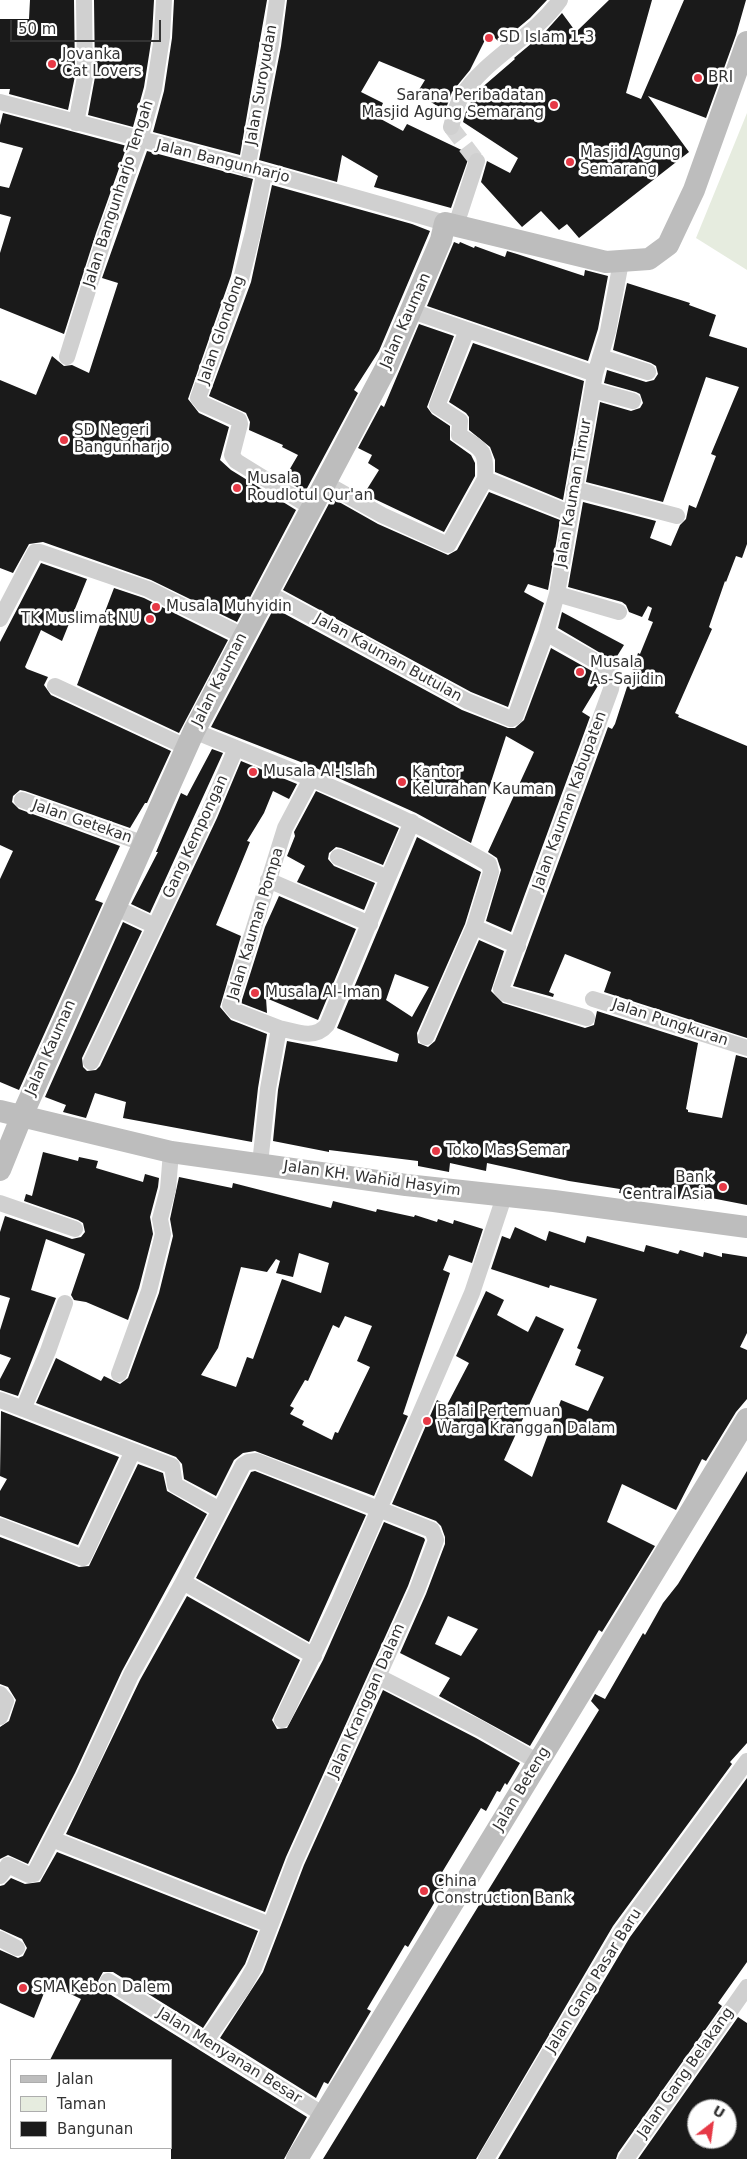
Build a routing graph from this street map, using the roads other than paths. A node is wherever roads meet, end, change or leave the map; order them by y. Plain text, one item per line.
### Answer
1 (84, 0) edge
2 (164, 0) edge
3 (276, 0) edge
4 (560, 0) edge
5 (747, 42) edge
6 (0, 102) edge
7 (76, 124) junction
8 (451, 127) dead end
9 (140, 140) junction
10 (477, 161) dead end
11 (247, 169) junction
12 (264, 174) junction
13 (451, 224) junction
14 (621, 262) junction
15 (412, 311) junction
16 (467, 330) junction
17 (67, 357) dead end
18 (600, 357) junction
19 (648, 372) dead end
20 (595, 374) junction
21 (593, 390) junction
22 (633, 401) dead end
23 (485, 479) junction
24 (325, 483) junction
25 (574, 489) junction
26 (312, 508) junction
27 (570, 513) junction
28 (677, 516) dead end
29 (266, 592) junction
30 (557, 594) junction
31 (619, 612) dead end
32 (0, 620) edge
33 (546, 633) junction
34 (242, 636) junction
35 (55, 686) dead end
36 (511, 720) joint
37 (190, 739) junction
38 (236, 748) junction
39 (312, 777) junction
40 (22, 800) dead end
41 (412, 822) junction
42 (142, 843) junction
43 (338, 858) dead end
44 (388, 878) junction
45 (268, 880) junction
46 (114, 907) junction
47 (370, 924) junction
48 (155, 926) junction
49 (474, 927) junction
50 (518, 946) junction
51 (593, 999) dead end
52 (587, 1018) dead end
53 (279, 1028) junction
54 (426, 1037) dead end
55 (747, 1048) edge
56 (91, 1062) dead end
57 (10, 1114) edge
58 (171, 1152) junction
59 (260, 1164) junction
60 (0, 1170) edge
61 (504, 1196) junction
62 (0, 1203) edge
63 (747, 1227) edge
64 (75, 1228) dead end
65 (64, 1303) dead end
66 (119, 1374) dead end
67 (0, 1400) edge
68 (23, 1409) junction
69 (747, 1419) edge
70 (133, 1451) junction
71 (378, 1509) junction
72 (220, 1510) junction
73 (0, 1526) edge
74 (183, 1582) junction
75 (314, 1656) junction
76 (379, 1677) junction
77 (0, 1694) edge
78 (0, 1717) edge
79 (282, 1720) dead end
80 (747, 1761) edge
81 (538, 1762) junction
82 (52, 1838) junction
83 (0, 1876) edge
84 (270, 1925) junction
85 (0, 1939) edge
86 (17, 1948) dead end
87 (108, 1981) dead end
88 (747, 1987) edge
89 (205, 2042) junction
90 (324, 2115) junction
91 (297, 2159) edge
92 (486, 2159) edge
93 (626, 2159) edge

1 - 7 street
2 - 9 street, Jalan Bangunharjo Tengah
3 - 11 street, Jalan Suroyudan
4 - 8 street
5 - 14 street
6 - 7 street, Jalan Bangunharjo
7 - 9 street, Jalan Bangunharjo
9 - 11 street, Jalan Bangunharjo
9 - 17 street, Jalan Bangunharjo Tengah
10 - 13 street
11 - 12 street, Jalan Bangunharjo
12 - 13 street, Jalan Bangunharjo
12 - 26 street, Jalan Glondong
13 - 14 street
13 - 15 street, Jalan Kauman
14 - 18 street, Jalan Kauman Timur
15 - 16 street
15 - 24 street, Jalan Kauman
16 - 20 street
16 - 23 street
18 - 19 street
18 - 20 street, Jalan Kauman Timur
20 - 21 street, Jalan Kauman Timur
21 - 22 street
21 - 25 street, Jalan Kauman Timur
23 - 24 street
23 - 27 street
24 - 26 street, Jalan Kauman
25 - 27 street, Jalan Kauman Timur
25 - 28 street
26 - 29 street, Jalan Kauman
27 - 30 street, Jalan Kauman Timur
29 - 34 street, Jalan Kauman
29 - 36 street, Jalan Kauman Butulan
30 - 31 street
30 - 33 street, Jalan Kauman Timur
32 - 34 street
33 - 36 street, Jalan Kauman Timur
33 - 50 street, Jalan Kauman Kabupaten
34 - 37 street, Jalan Kauman
35 - 37 street
37 - 38 street
37 - 42 street, Jalan Kauman
38 - 39 street
38 - 48 street, Gang Kempongan
39 - 41 street
39 - 45 street, Jalan Kauman Pompa
40 - 42 street, Jalan Getekan
41 - 44 street
41 - 49 street
42 - 46 street, Jalan Kauman
43 - 44 street
44 - 47 street
45 - 47 street
45 - 53 street, Jalan Kauman Pompa
46 - 48 street
46 - 57 street, Jalan Kauman
47 - 53 street
48 - 56 street, Gang Kempongan
49 - 50 street
49 - 54 street
50 - 52 street
51 - 55 street, Jalan Pungkuran
53 - 59 street
57 - 58 street, Jalan KH. Wahid Hasyim
57 - 60 street, Jalan Kauman
58 - 59 street, Jalan KH. Wahid Hasyim
58 - 66 street
59 - 61 street, Jalan KH. Wahid Hasyim
61 - 63 street, Jalan KH. Wahid Hasyim
61 - 71 street
62 - 64 street
65 - 68 street
67 - 68 street
68 - 70 street
69 - 81 street, Jalan Beteng
70 - 72 street
70 - 73 street
71 - 72 street, Jalan Kranggan Dalam
71 - 75 street
71 - 76 street, Jalan Kranggan Dalam
72 - 74 street, Jalan Kranggan Dalam
74 - 75 street
74 - 82 street, Jalan Kranggan Dalam
75 - 79 street
76 - 81 street
76 - 84 street, Jalan Kranggan Dalam
77 - 78 street
80 - 92 street, Jalan Gang Pasar Baru
81 - 90 street, Jalan Beteng
82 - 83 street, Jalan Kranggan Dalam
82 - 84 street
84 - 89 street, Jalan Kranggan Dalam
85 - 86 street
87 - 89 street, Jalan Menyanan Besar
88 - 93 street, Jalan Gang Belakang
89 - 90 street, Jalan Menyanan Besar
90 - 91 street, Jalan Beteng

